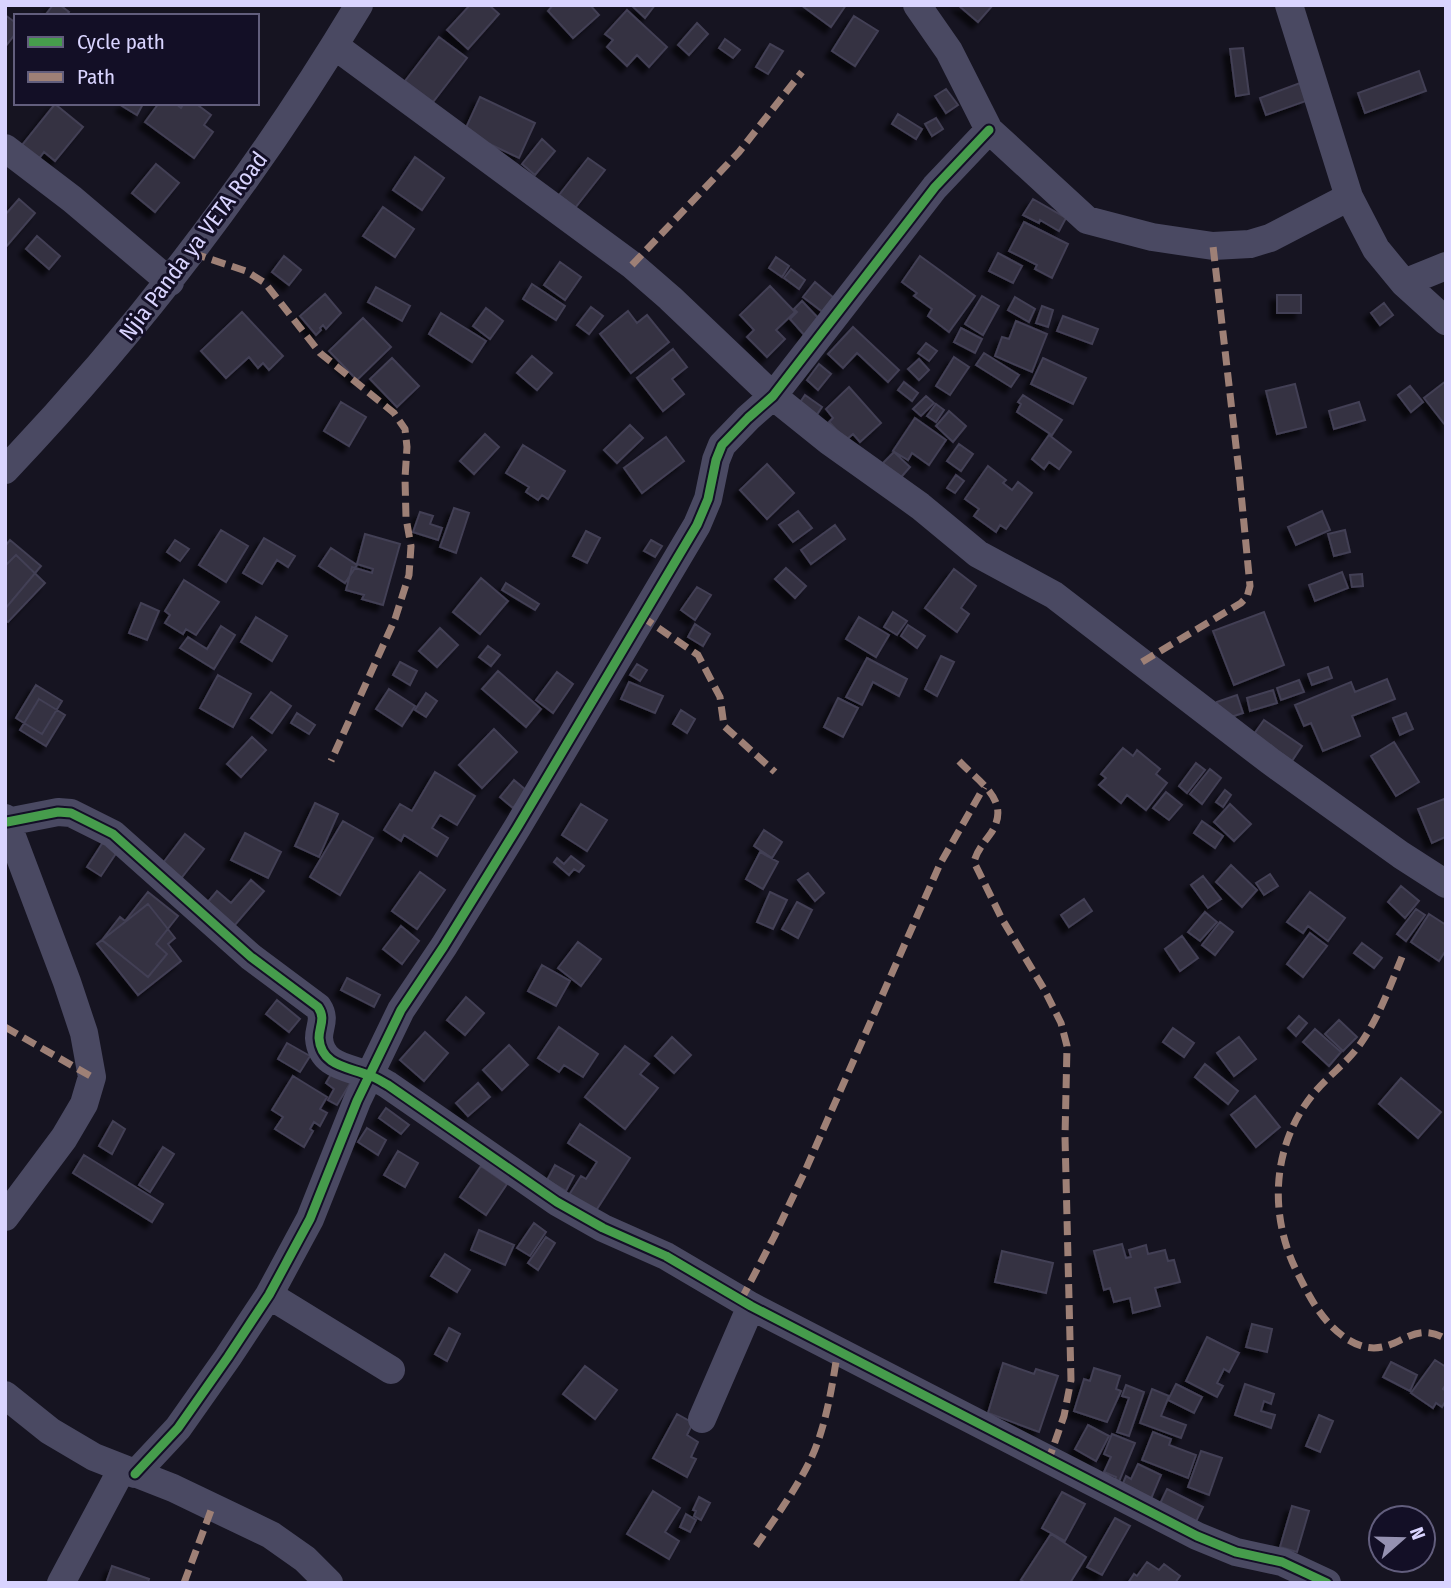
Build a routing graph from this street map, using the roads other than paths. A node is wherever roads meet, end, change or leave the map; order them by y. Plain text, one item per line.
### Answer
1 (359, 5) edge
2 (918, 5) edge
3 (1289, 5) edge
4 (335, 46) junction
5 (989, 130) junction
6 (5, 148) edge
7 (1349, 197) junction
8 (1446, 266) edge
9 (170, 282) junction
10 (1404, 283) junction
11 (1446, 321) edge
12 (773, 396) junction
13 (5, 470) edge
14 (6, 820) edge
15 (1446, 884) edge
16 (368, 1075) junction
17 (5, 1217) edge
18 (269, 1294) junction
19 (751, 1306) junction
20 (391, 1370) dead end
21 (5, 1395) edge
22 (702, 1419) dead end
23 (128, 1471) junction
24 (61, 1583) edge
25 (329, 1583) edge
26 (1327, 1583) edge

1 - 4 street, Njia Panda ya VETA Road
2 - 5 street
3 - 7 street
4 - 9 street, Njia Panda ya VETA Road
4 - 12 street
5 - 7 street
5 - 12 street
6 - 9 street
7 - 10 street
8 - 10 street
9 - 13 street, Njia Panda ya VETA Road
10 - 11 street
12 - 15 street
12 - 16 street
14 - 16 street
14 - 17 street
16 - 18 street
16 - 19 street
18 - 20 street
18 - 23 street
19 - 22 street
19 - 26 street
21 - 23 street
23 - 24 street
23 - 25 street

